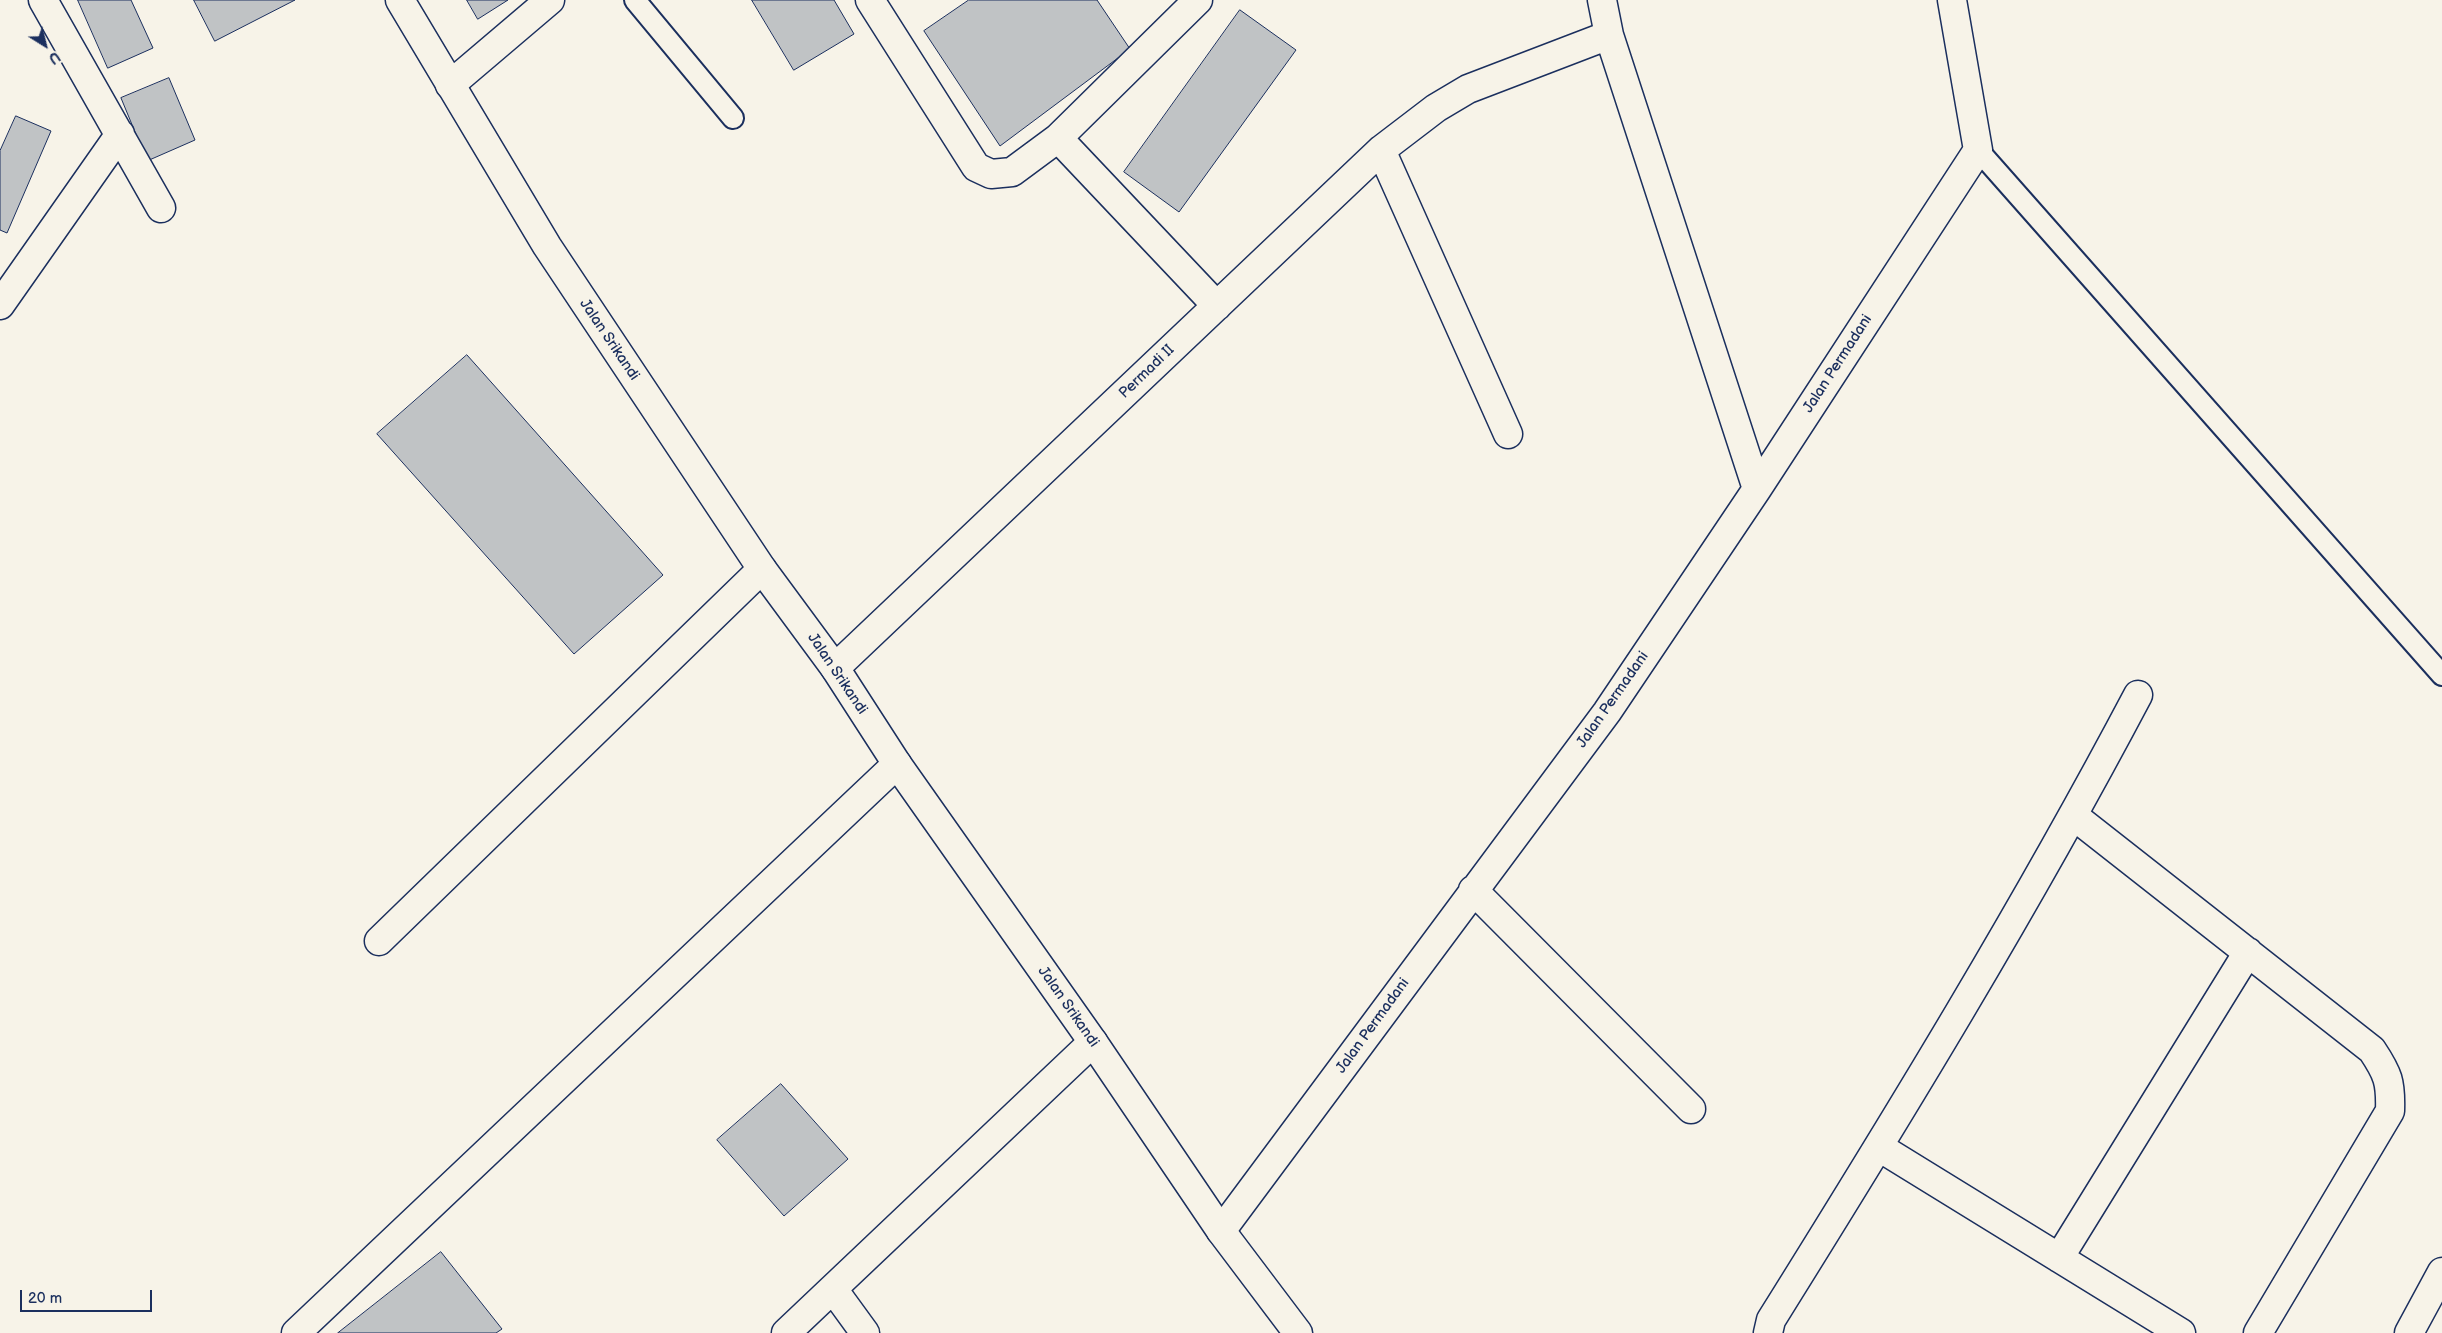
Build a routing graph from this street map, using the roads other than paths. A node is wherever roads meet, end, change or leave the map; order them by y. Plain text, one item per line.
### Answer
1 (43, 0) edge
2 (400, 0) edge
3 (550, 0) edge
4 (635, 0) edge
5 (870, 0) edge
6 (1198, 0) edge
7 (1602, 0) edge
8 (1952, 0) edge
9 (1609, 35) junction
10 (450, 85) junction
11 (733, 118) dead end
12 (120, 134) junction
13 (1058, 138) junction
14 (1381, 150) junction
15 (1978, 150) junction
16 (161, 208) dead end
17 (0, 305) edge
18 (1217, 306) junction
19 (1508, 434) dead end
20 (1757, 489) junction
21 (762, 569) junction
22 (835, 668) junction
23 (2442, 675) edge
24 (2138, 695) dead end
25 (897, 764) junction
26 (2074, 816) junction
27 (1473, 890) junction
28 (379, 941) dead end
29 (2248, 952) junction
30 (1093, 1042) junction
31 (1691, 1109) dead end
32 (1879, 1147) junction
33 (1221, 1232) junction
34 (2059, 1258) junction
35 (2442, 1272) edge
36 (833, 1289) junction
37 (296, 1333) edge
38 (786, 1333) edge
39 (865, 1333) edge
40 (1298, 1333) edge
41 (1768, 1333) edge
42 (2182, 1333) edge
43 (2258, 1333) edge
44 (2409, 1333) edge

1 - 12 street
2 - 10 street, Jalan Srikandi
3 - 10 street
4 - 11 lane
5 - 13 street
6 - 13 street
7 - 9 street
8 - 15 street
9 - 14 street, Permadi II
9 - 20 street
10 - 21 street, Jalan Srikandi
12 - 16 street
12 - 17 street
13 - 18 street
14 - 18 street, Permadi II
14 - 19 street
15 - 20 street, Jalan Permadani
15 - 23 lane
18 - 22 street, Permadi II
20 - 27 street, Jalan Permadani
21 - 22 street, Jalan Srikandi
21 - 28 street
22 - 25 street, Jalan Srikandi
24 - 26 street
25 - 30 street, Jalan Srikandi
25 - 37 street
26 - 29 street
26 - 32 street
27 - 31 street
27 - 33 street, Jalan Permadani
29 - 34 street
29 - 43 street
30 - 33 street, Jalan Srikandi
30 - 36 street
32 - 34 street
32 - 41 street
33 - 40 street, Jalan Srikandi
34 - 42 street
35 - 44 street
36 - 38 street
36 - 39 street

